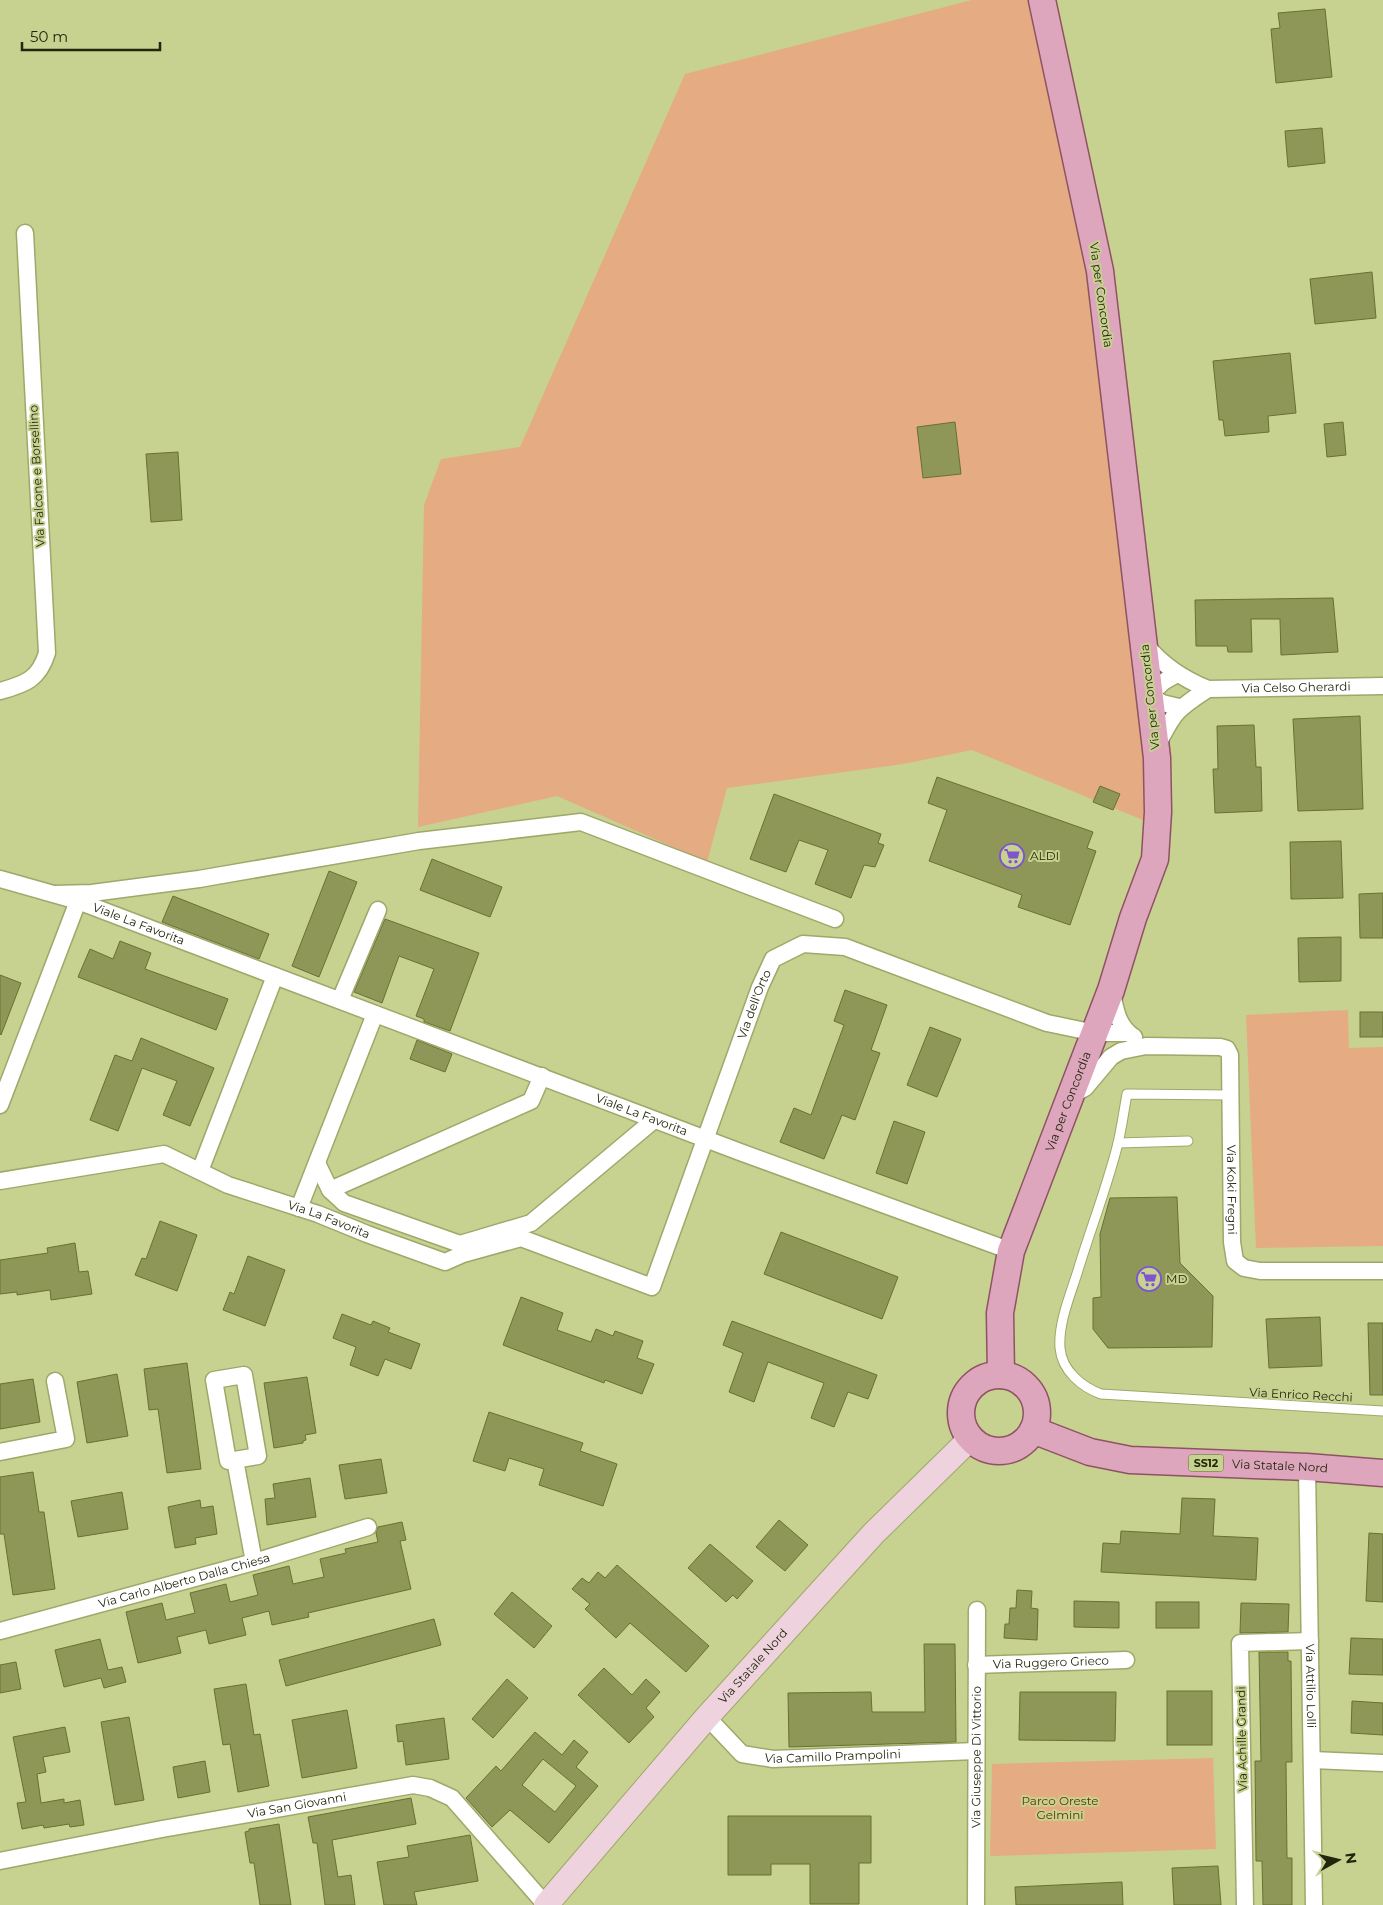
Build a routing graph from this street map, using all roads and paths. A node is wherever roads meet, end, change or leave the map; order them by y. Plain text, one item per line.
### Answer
1 (1042, 0) edge
2 (24, 233) dead end
3 (1144, 642) junction
4 (1177, 674) junction
5 (1383, 686) edge
6 (1208, 689) junction
7 (0, 691) edge
8 (1150, 694) junction
9 (1179, 707) junction
10 (1156, 748) junction
11 (0, 879) edge
12 (54, 894) junction
13 (78, 901) junction
14 (378, 910) dead end
15 (835, 919) dead end
16 (274, 976) junction
17 (1111, 990) junction
18 (340, 1000) junction
19 (375, 1014) junction
20 (1095, 1033) junction
21 (1128, 1034) junction
22 (1146, 1046) junction
23 (1121, 1051) junction
24 (542, 1076) junction
25 (1072, 1095) junction
26 (1231, 1095) junction
27 (0, 1105) edge
28 (654, 1120) junction
29 (706, 1138) junction
30 (1188, 1141) dead end
31 (1118, 1143) junction
32 (317, 1162) junction
33 (200, 1171) junction
34 (0, 1181) edge
35 (330, 1190) junction
36 (299, 1208) junction
37 (1010, 1251) junction
38 (1383, 1271) edge
39 (652, 1287) joint
40 (1001, 1375) junction
41 (55, 1381) dead end
42 (1383, 1411) edge
43 (1033, 1430) junction
44 (970, 1439) junction
45 (0, 1452) edge
46 (235, 1460) junction
47 (1307, 1467) junction
48 (1383, 1473) edge
49 (368, 1527) dead end
50 (254, 1562) junction
51 (977, 1610) dead end
52 (0, 1631) edge
53 (1310, 1641) junction
54 (1126, 1660) dead end
55 (976, 1665) junction
56 (707, 1717) junction
57 (976, 1752) junction
58 (1312, 1760) junction
59 (1383, 1763) edge
60 (0, 1861) edge
61 (546, 1905) edge
62 (976, 1905) edge
63 (1246, 1905) edge
64 (1314, 1905) edge

1 - 3 main road, Via per Concordia
2 - 7 street, Via Falcone e Borsellino
3 - 4 street, Via Celso Gherardi
3 - 8 main road, Via per Concordia
4 - 6 street, Via Celso Gherardi
4 - 8 street
5 - 6 street, Via Celso Gherardi
6 - 9 street
8 - 9 street
8 - 10 main road, Via per Concordia
9 - 10 street
10 - 17 main road, Via per Concordia
11 - 12 street, Viale La Favorita
12 - 13 street, Viale La Favorita
12 - 15 street
13 - 16 street, Viale La Favorita
13 - 27 street
14 - 18 street
16 - 18 street, Viale La Favorita
16 - 33 street
17 - 20 main road, Via per Concordia
17 - 21 street
18 - 19 street, Viale La Favorita
19 - 24 street, Viale La Favorita
19 - 32 street
20 - 21 street
20 - 23 street
20 - 25 main road, Via per Concordia
20 - 29 street, Via dell'Orto
21 - 22 street
22 - 23 street, Via Koki Fregni
22 - 26 street, Via Koki Fregni
23 - 25 street, Via Koki Fregni
24 - 28 street, Viale La Favorita
24 - 35 street
25 - 37 main road, Via per Concordia
26 - 31 lane, Via Enrico Recchi
26 - 38 street, Via Koki Fregni
28 - 29 street, Viale La Favorita
28 - 35 street
29 - 37 street, Viale La Favorita
29 - 39 street, Via dell'Orto
30 - 31 lane
31 - 42 lane, Via Enrico Recchi
32 - 35 street
32 - 36 street
33 - 34 street, Via La Favorita
33 - 36 street, Via La Favorita
36 - 39 street, Via La Favorita
37 - 40 main road, Via per Concordia
40 - 43 main road
40 - 44 main road
41 - 45 street
43 - 44 main road
43 - 47 main road, Via Statale Nord / SS12
44 - 56 main road, Via Statale Nord
46 - 46 street
46 - 50 street
47 - 48 main road, Via Statale Nord / SS12
47 - 53 street, Via Attilio Lolli
49 - 50 street, Via Carlo Alberto Dalla Chiesa
50 - 52 street, Via Carlo Alberto Dalla Chiesa
51 - 55 street, Via Giuseppe Di Vittorio
53 - 58 street, Via Attilio Lolli
53 - 63 street, Via Achille Grandi
54 - 55 street, Via Ruggero Grieco
55 - 57 street, Via Giuseppe Di Vittorio
56 - 57 street, Via Camillo Prampolini
56 - 61 main road, Via Statale Nord
57 - 62 street, Via Giuseppe Di Vittorio
58 - 59 street
58 - 64 street, Via Attilio Lolli
60 - 61 street, Via San Giovanni

